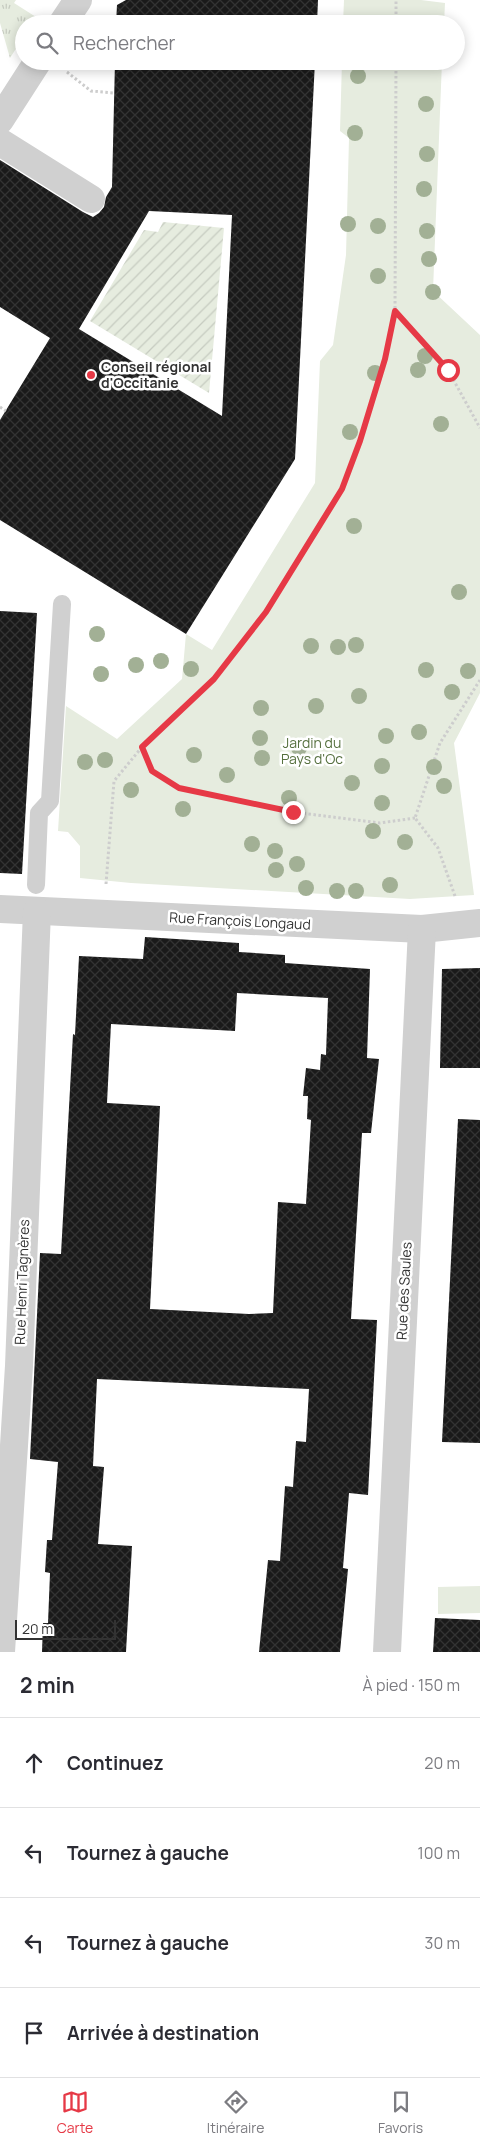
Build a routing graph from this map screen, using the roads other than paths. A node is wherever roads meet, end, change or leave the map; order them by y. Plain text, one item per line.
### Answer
1 (78, 0) edge
2 (68, 15) edge
3 (44, 70) edge
4 (0, 120) edge
5 (0, 142) edge
6 (91, 199) dead end
7 (62, 604) dead end
8 (36, 898) junction
9 (0, 909) edge
10 (480, 923) edge
11 (422, 929) junction
12 (1, 1652) edge
13 (387, 1652) edge

1 - 2 street
3 - 4 street
5 - 6 street
7 - 8 lane
8 - 9 street, Rue François Longaud
8 - 11 street, Rue François Longaud
8 - 12 street, Rue Henri Tagnères
10 - 11 street, Rue François Longaud
11 - 13 street, Rue des Saules

